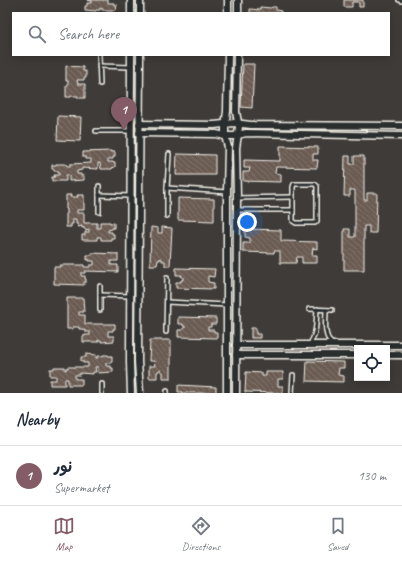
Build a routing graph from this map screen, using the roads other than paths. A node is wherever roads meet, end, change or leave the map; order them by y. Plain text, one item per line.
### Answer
1 (131, 0) edge
2 (140, 0) edge
3 (228, 0) edge
4 (238, 0) edge
5 (131, 12) edge
6 (140, 12) edge
7 (228, 12) edge
8 (238, 12) edge
9 (99, 56) edge
10 (131, 56) edge
11 (140, 56) edge
12 (228, 56) edge
13 (237, 56) edge
14 (99, 66) junction
15 (131, 66) junction
16 (100, 84) dead end
17 (225, 123) junction
18 (238, 123) junction
19 (139, 124) junction
20 (402, 126) edge
21 (96, 131) dead end
22 (130, 131) junction
23 (139, 133) junction
24 (238, 135) junction
25 (225, 136) junction
26 (402, 136) edge
27 (169, 154) dead end
28 (99, 186) dead end
29 (167, 188) junction
30 (227, 192) junction
31 (99, 196) junction
32 (130, 196) junction
33 (293, 197) junction
34 (237, 198) junction
35 (237, 210) junction
36 (293, 210) junction
37 (100, 212) dead end
38 (167, 216) dead end
39 (167, 278) dead end
40 (100, 286) dead end
41 (100, 295) junction
42 (130, 296) junction
43 (167, 302) junction
44 (227, 305) junction
45 (309, 309) dead end
46 (317, 309) junction
47 (100, 310) dead end
48 (326, 310) junction
49 (332, 310) dead end
50 (166, 332) dead end
51 (236, 345) junction
52 (309, 345) junction
53 (333, 345) junction
54 (402, 345) edge
55 (236, 355) junction
56 (354, 355) edge
57 (390, 355) edge
58 (402, 355) edge
59 (138, 361) junction
60 (130, 362) junction
61 (293, 375) dead end
62 (102, 384) dead end
63 (102, 393) edge
64 (131, 393) edge
65 (140, 393) edge
66 (227, 393) edge
67 (236, 393) edge
68 (292, 393) edge

1 - 5 street
2 - 6 street
3 - 7 street
4 - 8 street
9 - 14 lane
10 - 15 street
11 - 19 street
12 - 17 street
13 - 18 street
14 - 15 lane
14 - 16 lane
15 - 22 street
17 - 18 street
17 - 19 street
17 - 25 street
18 - 20 street
18 - 24 street
19 - 23 street
21 - 22 lane
22 - 32 street
23 - 25 street
23 - 59 street
24 - 25 street
24 - 26 street
24 - 34 street
25 - 30 street
27 - 29 lane
28 - 31 lane
29 - 30 lane
29 - 38 lane
30 - 44 street
31 - 32 lane
31 - 37 lane
32 - 42 street
33 - 34 lane
33 - 36 lane
33 - 36 lane
34 - 35 street
35 - 36 lane
35 - 51 street
39 - 43 lane
40 - 41 lane
41 - 42 lane
41 - 47 lane
42 - 60 street
43 - 44 lane
43 - 50 lane
44 - 66 street
45 - 46 lane
46 - 48 lane
46 - 52 lane
48 - 49 lane
48 - 53 lane
51 - 52 street
51 - 55 street
52 - 53 street
53 - 54 street
55 - 56 street
55 - 67 street
57 - 58 street
59 - 60 street
59 - 65 street
60 - 64 street
61 - 68 lane
62 - 63 lane

